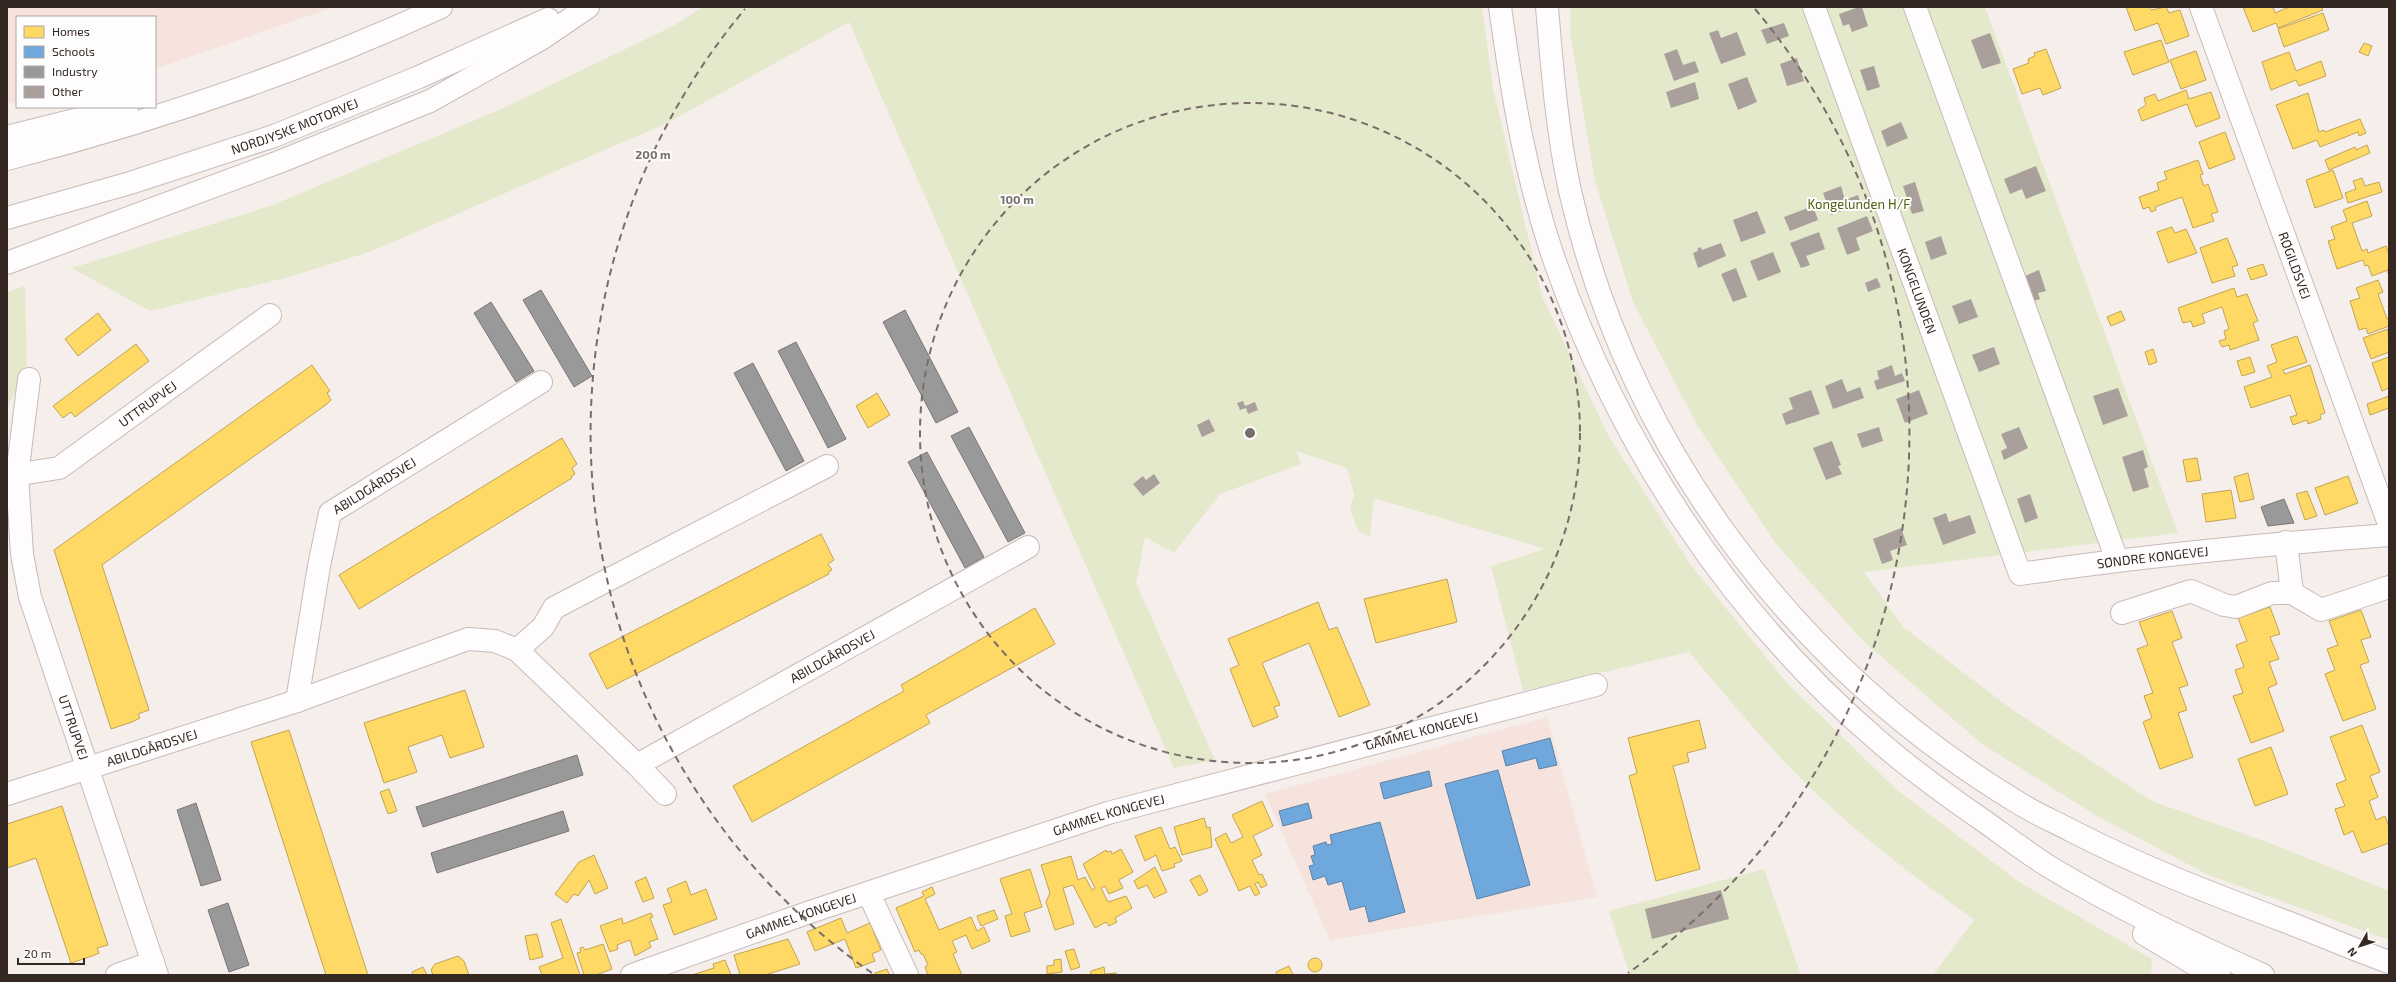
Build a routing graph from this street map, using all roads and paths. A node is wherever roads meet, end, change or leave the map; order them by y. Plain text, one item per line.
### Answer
1 (441, 7) edge
2 (571, 7) edge
3 (588, 7) edge
4 (1500, 7) edge
5 (1547, 7) edge
6 (1814, 7) edge
7 (1916, 7) edge
8 (2202, 7) edge
9 (312, 61) junction
10 (156, 100) edge
11 (123, 108) edge
12 (7, 137) edge
13 (7, 159) edge
14 (7, 218) edge
15 (7, 263) edge
16 (270, 315) dead end
17 (29, 379) dead end
18 (541, 382) dead end
19 (827, 466) dead end
20 (12, 475) edge
21 (2389, 524) edge
22 (2389, 534) edge
23 (2286, 542) junction
24 (1028, 547) dead end
25 (2117, 560) junction
26 (2020, 574) joint
27 (2389, 587) edge
28 (2292, 593) junction
29 (2122, 613) dead end
30 (517, 650) junction
31 (1596, 685) dead end
32 (297, 701) junction
33 (637, 765) junction
34 (87, 770) junction
35 (7, 794) edge
36 (665, 794) dead end
37 (2047, 865) junction
38 (869, 894) junction
39 (2389, 962) edge
40 (155, 968) edge
41 (116, 975) edge
42 (632, 975) edge
43 (907, 975) edge
44 (2219, 975) edge
45 (2263, 975) edge

1 - 9 main road
2 - 14 main road, NORDJYSKE MOTORVEJ
3 - 15 main road
4 - 37 main road
5 - 39 main road
6 - 26 main road, KONGELUNDEN
7 - 25 main road
8 - 21 main road, RØGILDSVEJ
9 - 10 main road
9 - 13 main road
11 - 12 main road
16 - 20 main road, UTTRUPVEJ
17 - 20 main road, UTTRUPVEJ
18 - 32 main road, ABILDGÅRDSVEJ
19 - 30 main road
20 - 34 main road, UTTRUPVEJ
22 - 23 main road, SØNDRE KONGEVEJ
23 - 25 main road, SØNDRE KONGEVEJ
23 - 28 main road
24 - 33 main road, ABILDGÅRDSVEJ
25 - 26 main road, SØNDRE KONGEVEJ
27 - 28 main road
28 - 29 main road
30 - 32 main road, ABILDGÅRDSVEJ
30 - 33 main road, ABILDGÅRDSVEJ
31 - 38 main road, GAMMEL KONGEVEJ
32 - 34 main road, ABILDGÅRDSVEJ
33 - 36 main road, ABILDGÅRDSVEJ
34 - 35 main road, ABILDGÅRDSVEJ
34 - 40 main road, UTTRUPVEJ
37 - 44 main road
37 - 45 main road
38 - 42 main road, GAMMEL KONGEVEJ
38 - 43 main road
40 - 41 main road

